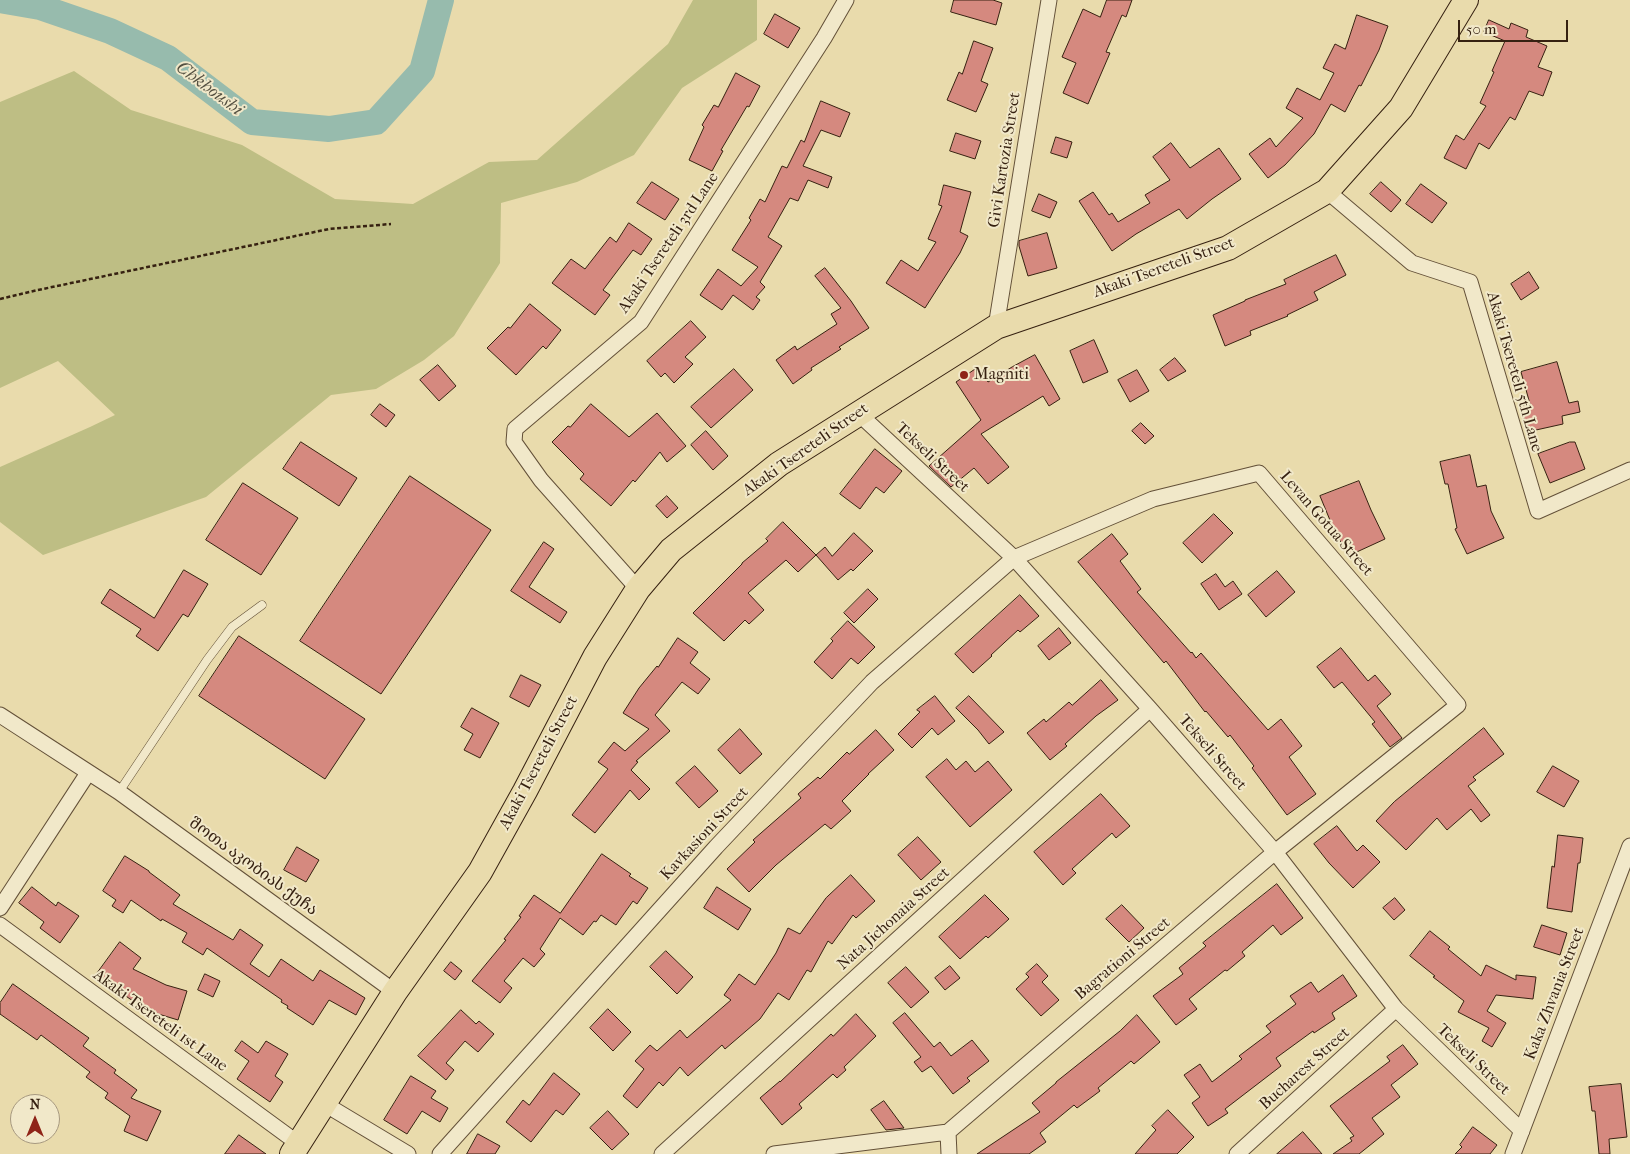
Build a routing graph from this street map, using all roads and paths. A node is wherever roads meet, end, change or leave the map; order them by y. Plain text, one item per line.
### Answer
1 (846, 0) edge
2 (1049, 0) edge
3 (1466, 0) edge
4 (1327, 191) junction
5 (391, 224) dead end
6 (0, 299) edge
7 (996, 326) junction
8 (858, 413) junction
9 (1630, 470) edge
10 (1014, 558) junction
11 (638, 589) junction
12 (262, 604) dead end
13 (1458, 705) joint
14 (1150, 709) junction
15 (0, 715) edge
16 (88, 773) junction
17 (120, 792) junction
18 (1630, 846) edge
19 (1275, 852) junction
20 (0, 908) edge
21 (0, 926) edge
22 (395, 992) junction
23 (1396, 1009) junction
24 (323, 1103) junction
25 (1522, 1131) junction
26 (948, 1132) junction
27 (296, 1149) edge
28 (408, 1154) edge
29 (440, 1154) edge
30 (662, 1154) edge
31 (774, 1154) edge
32 (949, 1154) edge
33 (1237, 1154) edge
34 (1513, 1154) edge

1 - 11 street, Akaki Tsereteli 3rd Lane
2 - 7 street, Givi Kartozia Street
3 - 4 main road, Akaki Tsereteli Street
4 - 7 main road, Akaki Tsereteli Street
4 - 9 street, Akaki Tsereteli 5th Lane
5 - 6 path
7 - 8 main road, Akaki Tsereteli Street
8 - 10 street, Tekseli Street
8 - 11 main road, Akaki Tsereteli Street
10 - 13 street, Levan Gotua Street
10 - 14 street, Tekseli Street
10 - 29 street, Kavkasioni Street
11 - 22 main road, Akaki Tsereteli Street
12 - 17 lane
13 - 19 street, Bagrationi Street
14 - 19 street, Tekseli Street
14 - 30 street, Nata Jichonaia Street
15 - 16 street, შოთა აკობიას ქუჩა
16 - 17 street, შოთა აკობიას ქუჩა
16 - 20 street
17 - 22 street, შოთა აკობიას ქუჩა
18 - 25 street, Kaka Zhvania Street
19 - 23 street, Tekseli Street
19 - 26 street, Bagrationi Street
21 - 27 street, Akaki Tsereteli 1st Lane
22 - 24 main road, Akaki Tsereteli Street
23 - 25 street, Tekseli Street
23 - 33 street, Bucharest Street
24 - 27 main road, Akaki Tsereteli Street
24 - 28 street
25 - 34 street, Kaka Zhvania Street
26 - 31 street
26 - 32 street

